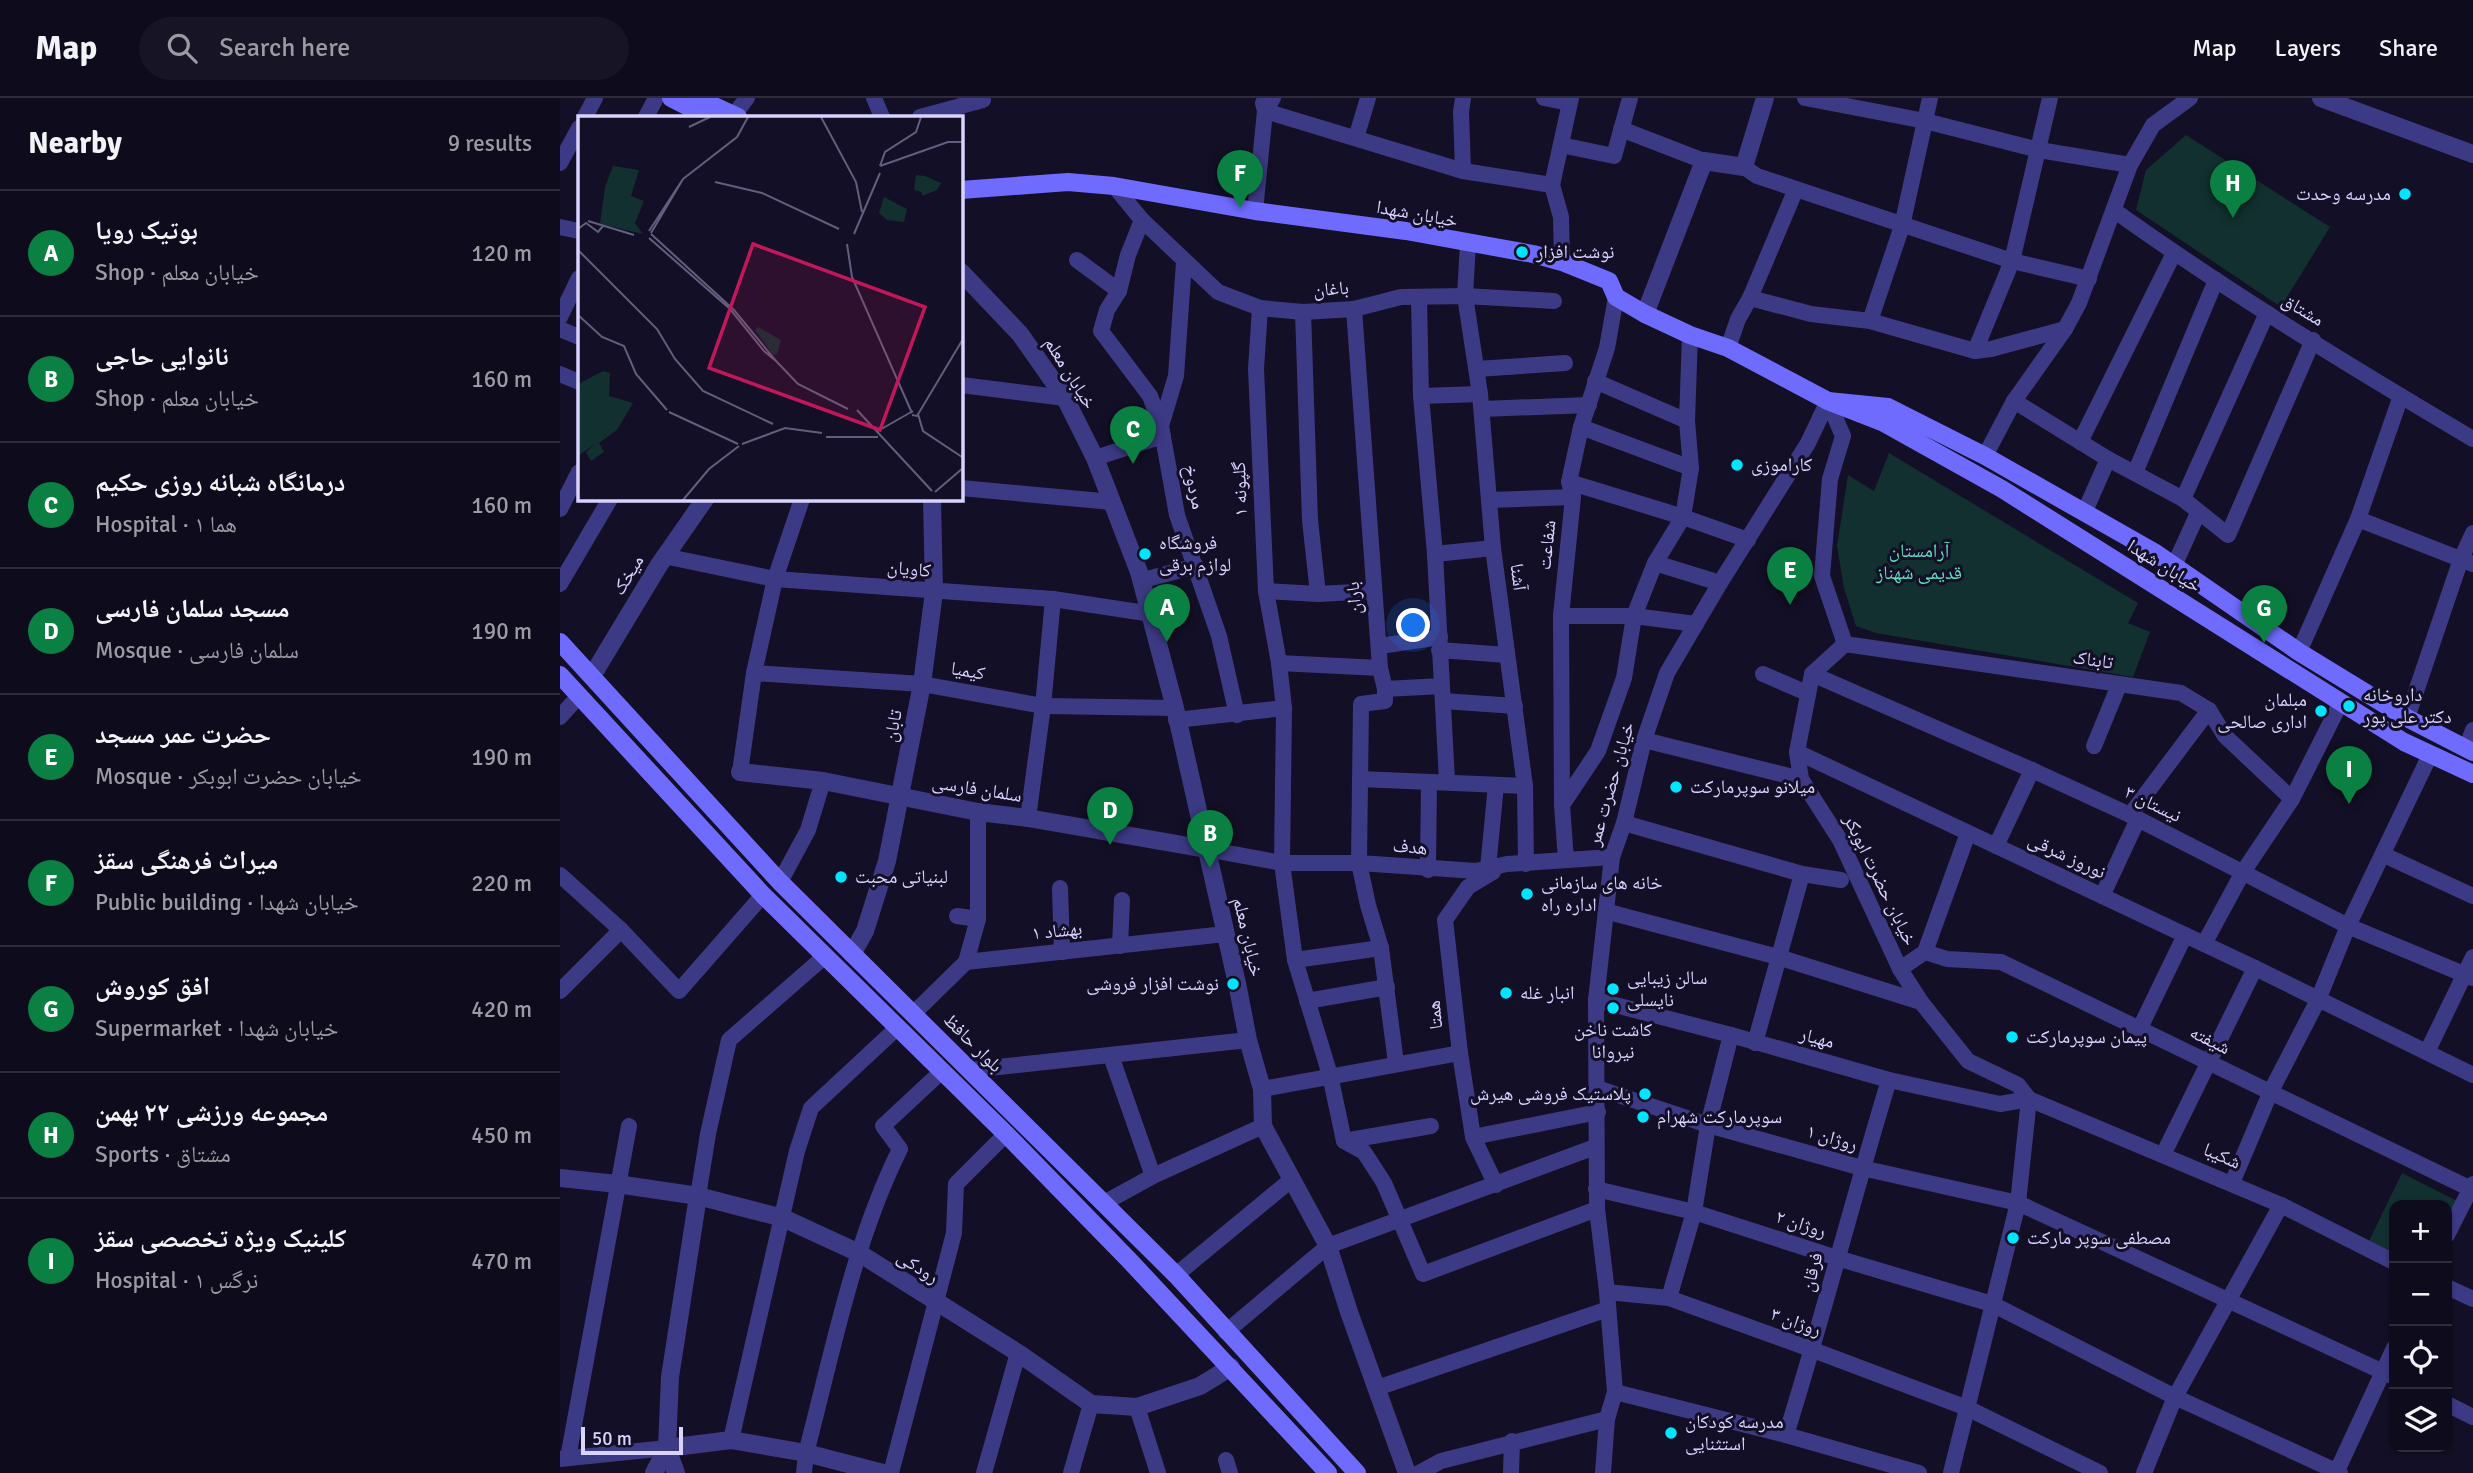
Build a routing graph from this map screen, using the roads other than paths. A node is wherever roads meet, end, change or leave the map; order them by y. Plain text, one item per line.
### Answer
1 (595, 98) edge
2 (656, 98) edge
3 (671, 98) edge
4 (697, 98) edge
5 (747, 98) edge
6 (874, 98) edge
7 (1368, 98) edge
8 (1463, 98) edge
9 (1544, 98) edge
10 (1630, 98) edge
11 (1765, 98) edge
12 (1805, 98) edge
13 (1930, 98) edge
14 (2050, 98) edge
15 (2190, 98) edge
16 (2321, 98) edge
17 (984, 100) dead end
18 (1570, 101) edge
19 (1266, 102) edge
20 (2360, 104) edge
21 (586, 116) edge
22 (647, 116) edge
23 (706, 116) edge
24 (736, 116) edge
25 (882, 116) edge
26 (924, 116) edge
27 (1925, 121) junction
28 (1621, 129) junction
29 (578, 130) edge
30 (1356, 138) junction
31 (1561, 145) junction
32 (2039, 150) junction
33 (2473, 154) edge
34 (1704, 161) junction
35 (560, 163) edge
36 (2130, 165) junction
37 (1744, 167) junction
38 (1463, 171) junction
39 (1552, 185) junction
40 (1114, 186) junction
41 (1797, 189) junction
42 (962, 190) edge
43 (1255, 211) junction
44 (2115, 211) junction
45 (1142, 220) junction
46 (1902, 226) junction
47 (560, 227) edge
48 (578, 231) edge
49 (1468, 244) junction
50 (2174, 253) junction
51 (1076, 260) dead end
52 (2012, 261) junction
53 (1184, 262) junction
54 (1562, 262) junction
55 (962, 273) edge
56 (560, 279) edge
57 (2089, 279) junction
58 (2216, 280) junction
59 (578, 283) edge
60 (1119, 291) junction
61 (1465, 296) junction
62 (1616, 297) junction
63 (1419, 298) junction
64 (1750, 299) junction
65 (1554, 301) dead end
66 (1260, 308) junction
67 (1354, 309) junction
68 (1303, 312) junction
69 (2267, 313) junction
70 (1645, 314) junction
71 (560, 317) edge
72 (1870, 321) junction
73 (2065, 328) junction
74 (560, 329) edge
75 (1690, 335) junction
76 (578, 337) edge
77 (2313, 340) junction
78 (1728, 348) junction
79 (1975, 351) junction
80 (1565, 363) dead end
81 (1477, 369) junction
82 (560, 374) edge
83 (1595, 381) junction
84 (578, 382) edge
85 (962, 385) edge
86 (1421, 396) junction
87 (2401, 396) junction
88 (1065, 398) junction
89 (1481, 401) junction
90 (1828, 401) junction
91 (2014, 401) junction
92 (1589, 405) junction
93 (1686, 421) junction
94 (1581, 426) junction
95 (1162, 431) junction
96 (2473, 439) edge
97 (2080, 442) junction
98 (1986, 456) junction
99 (1095, 458) junction
100 (2108, 459) junction
101 (1691, 468) junction
102 (2135, 473) junction
103 (578, 474) edge
104 (962, 488) edge
105 (1571, 489) junction
106 (2183, 499) junction
107 (609, 500) edge
108 (704, 500) edge
109 (803, 500) edge
110 (932, 500) edge
111 (1489, 500) junction
112 (1112, 502) junction
113 (560, 509) edge
114 (2085, 511) junction
115 (2198, 513) junction
116 (1683, 517) junction
117 (2358, 519) junction
118 (2473, 533) edge
119 (1748, 540) junction
120 (1493, 548) junction
121 (1435, 554) junction
122 (664, 556) junction
123 (2467, 562) edge
124 (1655, 563) junction
125 (1196, 566) junction
126 (2174, 566) junction
127 (1151, 578) dead end
128 (775, 579) junction
129 (1720, 583) junction
130 (560, 584) edge
131 (1266, 591) junction
132 (934, 592) junction
133 (1374, 592) junction
134 (1318, 594) junction
135 (1053, 600) junction
136 (1152, 614) junction
137 (1561, 616) junction
138 (1634, 616) junction
139 (1696, 624) junction
140 (560, 642) edge
141 (1440, 644) junction
142 (1845, 644) junction
143 (1380, 646) junction
144 (2299, 652) junction
145 (1507, 655) junction
146 (1279, 663) junction
147 (1380, 668) junction
148 (754, 673) junction
149 (1763, 674) dead end
150 (1812, 674) junction
151 (560, 676) edge
152 (592, 676) junction
153 (922, 684) junction
154 (2119, 685) junction
155 (1385, 689) junction
156 (1443, 693) junction
157 (1807, 693) junction
158 (579, 696) junction
159 (2341, 702) junction
160 (1043, 706) junction
161 (1514, 706) junction
162 (1283, 708) junction
163 (2209, 710) junction
164 (1175, 714) junction
165 (1237, 715) junction
166 (560, 716) edge
167 (2407, 718) junction
168 (2473, 730) edge
169 (1644, 740) junction
170 (2094, 746) dead end
171 (2470, 751) edge
172 (1797, 752) junction
173 (2430, 755) junction
174 (2032, 770) junction
175 (740, 772) joint
176 (2473, 774) edge
177 (1360, 779) junction
178 (1801, 779) junction
179 (823, 781) junction
180 (1429, 782) junction
181 (1447, 782) junction
182 (1496, 785) junction
183 (1525, 786) junction
184 (901, 797) junction
185 (2292, 799) junction
186 (1562, 805) junction
187 (978, 812) junction
188 (2134, 817) junction
189 (1028, 818) junction
190 (1624, 824) junction
191 (1968, 833) junction
192 (1996, 846) junction
193 (1206, 849) junction
194 (2384, 855) junction
195 (1612, 857) junction
196 (1566, 860) junction
197 (1282, 863) junction
198 (1359, 863) junction
199 (1507, 864) junction
200 (1526, 864) junction
201 (1488, 868) junction
202 (1428, 870) junction
203 (2243, 872) junction
204 (1802, 874) junction
205 (560, 875) edge
206 (1841, 880) dead end
207 (780, 882) junction
208 (1060, 888) dead end
209 (763, 895) junction
210 (2102, 896) junction
211 (2473, 896) edge
212 (1122, 900) dead end
213 (1605, 911) junction
214 (957, 916) dead end
215 (978, 919) junction
216 (2348, 926) junction
217 (621, 930) junction
218 (1225, 934) junction
219 (2185, 935) junction
220 (2204, 944) junction
221 (1120, 946) junction
222 (1381, 948) junction
223 (1062, 952) junction
224 (1925, 952) junction
225 (852, 954) junction
226 (824, 957) junction
227 (1778, 957) junction
228 (2473, 957) edge
229 (1295, 960) junction
230 (966, 962) junction
231 (2255, 968) junction
232 (1900, 970) junction
233 (2469, 976) edge
234 (1387, 987) junction
235 (560, 991) edge
236 (1596, 1000) junction
237 (2318, 1000) junction
238 (1307, 1001) junction
239 (1921, 1002) junction
240 (914, 1013) junction
241 (897, 1028) junction
242 (2140, 1028) junction
243 (1731, 1035) junction
244 (1248, 1040) junction
245 (1755, 1043) junction
246 (2427, 1052) junction
247 (1460, 1053) junction
248 (1111, 1056) junction
249 (1395, 1063) junction
250 (2210, 1063) junction
251 (971, 1070) junction
252 (942, 1071) junction
253 (1330, 1075) junction
254 (2473, 1075) edge
255 (1889, 1080) junction
256 (1598, 1088) junction
257 (1262, 1089) junction
258 (2271, 1091) junction
259 (2029, 1099) junction
260 (1598, 1112) junction
261 (1708, 1125) junction
262 (629, 1126) dead end
263 (1263, 1126) junction
264 (1431, 1126) dead end
265 (1006, 1134) junction
266 (1473, 1137) junction
267 (1344, 1141) junction
268 (1595, 1147) junction
269 (2163, 1155) junction
270 (1862, 1168) junction
271 (1153, 1176) junction
272 (560, 1178) edge
273 (1291, 1180) junction
274 (2232, 1183) junction
275 (617, 1184) junction
276 (1496, 1185) junction
277 (2472, 1187) edge
278 (1596, 1189) junction
279 (698, 1196) junction
280 (1104, 1203) junction
281 (2018, 1203) junction
282 (2281, 1205) junction
283 (1597, 1209) junction
284 (1694, 1212) junction
285 (783, 1218) junction
286 (1399, 1221) junction
287 (2452, 1225) edge
288 (1328, 1246) junction
289 (859, 1253) junction
290 (1837, 1258) junction
291 (2389, 1259) edge
292 (1176, 1275) junction
293 (2452, 1289) edge
294 (1607, 1292) junction
295 (1670, 1298) junction
296 (2473, 1299) edge
297 (2229, 1301) junction
298 (935, 1303) junction
299 (1992, 1304) junction
300 (1608, 1309) junction
301 (1226, 1332) junction
302 (1813, 1350) junction
303 (1018, 1353) junction
304 (1247, 1355) junction
305 (1231, 1367) junction
306 (2389, 1375) edge
307 (1377, 1388) junction
308 (1615, 1392) junction
309 (2175, 1396) junction
310 (1091, 1404) junction
311 (2452, 1406) edge
312 (1137, 1407) junction
313 (1967, 1408) junction
314 (2473, 1417) edge
315 (1607, 1419) junction
316 (1786, 1435) junction
317 (731, 1440) junction
318 (1511, 1441) junction
319 (667, 1448) junction
320 (806, 1453) junction
321 (564, 1459) edge
322 (654, 1473) edge
323 (676, 1473) edge
324 (804, 1473) edge
325 (883, 1473) edge
326 (891, 1473) edge
327 (984, 1473) edge
328 (1071, 1473) edge
329 (1158, 1473) edge
330 (1328, 1473) edge
331 (1357, 1473) edge
332 (1407, 1473) edge
333 (1419, 1473) edge
334 (1511, 1473) edge
335 (1603, 1473) edge
336 (1919, 1473) edge
337 (1951, 1473) edge
338 (2100, 1473) edge
339 (2144, 1473) edge
340 (2338, 1473) edge

1 - 21 street
2 - 22 street
3 - 23 main road
4 - 24 main road
5 - 24 street
6 - 25 street
7 - 30 street
8 - 38 street
9 - 18 street
10 - 28 street
11 - 37 street
12 - 27 street
13 - 27 street
14 - 32 street
15 - 36 street
16 - 20 street
17 - 26 street
18 - 31 street
19 - 30 street
19 - 43 street
20 - 33 street
27 - 32 street
27 - 46 street
28 - 31 street
28 - 34 street
29 - 35 street
30 - 38 street
31 - 39 street
32 - 36 street
32 - 52 street
34 - 37 street
34 - 70 street
36 - 44 street
37 - 41 street
38 - 39 street
39 - 54 street
40 - 42 main road, خیابان شهدا
40 - 43 main road, خیابان شهدا
40 - 45 street, باغان
41 - 46 street
41 - 64 street
43 - 49 main road, خیابان شهدا
44 - 50 street, مشتاق
44 - 57 street
45 - 53 street, باغان
45 - 60 street
46 - 52 street
46 - 72 street
47 - 48 street
49 - 54 main road, خیابان شهدا
49 - 61 street, آشنا
50 - 58 street, مشتاق
50 - 97 street
51 - 60 street
52 - 57 street
52 - 79 street
53 - 66 street, باغان
53 - 95 street, مردوخ
54 - 62 main road, خیابان شهدا
55 - 88 street, خیابان معلم
56 - 59 street
57 - 73 street
58 - 69 street, مشتاق
58 - 102 street
59 - 71 street
60 - 95 street
61 - 63 street, باغان
61 - 65 street, باغان
61 - 81 street, آشنا
62 - 70 main road, خیابان شهدا
62 - 83 street, شفاعت
63 - 67 street, باغان
63 - 86 street
64 - 72 street
64 - 78 street
66 - 68 street, باغان
66 - 131 street, گلپونه ۱
67 - 68 street, باغان
67 - 133 street, باران
68 - 134 street
69 - 77 street, مشتاق
69 - 106 street
70 - 75 main road, خیابان شهدا
72 - 79 street
73 - 79 street
73 - 91 street
74 - 76 street
75 - 78 main road, خیابان شهدا
75 - 93 street
77 - 87 street, مشتاق
77 - 115 street
78 - 90 main road, خیابان شهدا
80 - 81 street
81 - 89 street, آشنا
82 - 84 street
83 - 92 street, شفاعت
83 - 93 street
85 - 88 street
86 - 89 street
86 - 121 street
87 - 96 street, مشتاق
87 - 117 street
88 - 99 street, خیابان معلم
89 - 92 street
89 - 111 street, آشنا
90 - 98 main road, خیابان شهدا
90 - 119 street, خیابان حضرت عمر
90 - 142 street
90 - 159 main road, خیابان شهدا
91 - 97 street
91 - 98 street
92 - 94 street, شفاعت
93 - 101 street
94 - 101 street
94 - 105 street, شفاعت
95 - 99 street
95 - 125 street, مردوخ
97 - 100 street
98 - 114 main road, خیابان شهدا
99 - 112 street, خیابان معلم
100 - 102 street
100 - 114 street
101 - 116 street
102 - 106 street
103 - 113 street
104 - 112 street
105 - 111 street
105 - 116 street
105 - 137 street, شفاعت
106 - 115 street
107 - 130 street
108 - 122 street, میخک
109 - 128 street
110 - 132 street, تابان
111 - 120 street, آشنا
112 - 136 street, خیابان معلم
114 - 126 main road, خیابان شهدا
115 - 126 street
116 - 119 street
116 - 124 street
117 - 123 street
117 - 144 street
118 - 123 street
119 - 129 street, خیابان حضرت عمر
120 - 121 street
120 - 145 street, آشنا
121 - 141 street
122 - 128 street, کاویان
122 - 152 street, میخک
123 - 167 street
124 - 129 street
124 - 138 street
125 - 127 street
125 - 165 street, مردوخ
126 - 144 main road, خیابان شهدا
128 - 132 street, کاویان
128 - 148 street
129 - 139 street, خیابان حضرت عمر
131 - 134 street
131 - 146 street, گلپونه ۱
132 - 135 street, کاویان
132 - 153 street, تابان
133 - 134 street
133 - 143 street, باران
135 - 136 street, کاویان
135 - 160 street
136 - 164 street, خیابان معلم
137 - 138 street
137 - 186 street, شفاعت
138 - 139 street
138 - 186 street
139 - 169 street, خیابان حضرت عمر
140 - 152 main road, بلوار حافظ
141 - 143 street
141 - 145 street
141 - 156 street
142 - 150 street
142 - 154 street, تابناک
143 - 147 street, باران
144 - 167 main road, خیابان شهدا
145 - 161 street, آشنا
146 - 147 street
146 - 162 street, گلپونه ۱
147 - 155 street, باران
148 - 153 street, کیمیا
148 - 175 street
149 - 157 street
150 - 157 street, خیابان حضرت ابوبکر
150 - 174 street, نیستان ۳
151 - 158 main road
152 - 207 main road, بلوار حافظ
153 - 160 street, کیمیا
153 - 184 street, تابان
154 - 163 street, تابناک
154 - 170 street
155 - 156 street
155 - 177 street
156 - 161 street
156 - 181 street
157 - 172 street, خیابان حضرت ابوبکر
158 - 166 street
158 - 209 main road
159 - 173 main road, خیابان شهدا
159 - 185 street
160 - 164 street, کیمیا
160 - 189 street
161 - 183 street, آشنا
162 - 165 street, کیمیا
162 - 197 street, گلپونه ۱
163 - 185 street, تابناک
163 - 188 street
164 - 165 street, کیمیا
164 - 193 street, خیابان معلم
167 - 171 main road, خیابان شهدا
168 - 171 street
169 - 178 street
169 - 190 street, خیابان حضرت عمر
172 - 178 street, خیابان حضرت ابوبکر
172 - 191 street, نوروز شرقی
173 - 176 main road, خیابان شهدا
173 - 194 street
174 - 188 street, نیستان ۳
174 - 192 street
175 - 179 street, سلمان فارسی
177 - 180 street
177 - 198 street
178 - 232 street, خیابان حضرت ابوبکر
179 - 184 street, سلمان فارسی
179 - 207 street
180 - 181 street
180 - 202 street
181 - 182 street
182 - 183 street
182 - 201 street
183 - 200 street, آشنا
184 - 187 street, سلمان فارسی
184 - 225 street, تابان
185 - 203 street
186 - 196 street, شفاعت
187 - 189 street, سلمان فارسی
187 - 215 street
188 - 203 street, نیستان ۳
188 - 210 street
189 - 193 street, سلمان فارسی
190 - 195 street, خیابان حضرت عمر
190 - 204 street
191 - 192 street, نوروز شرقی
191 - 224 street
192 - 210 street, نوروز شرقی
193 - 197 street, هدف
193 - 218 street, خیابان معلم
194 - 211 street
194 - 216 street
195 - 196 street, هدف
195 - 213 street, خیابان حضرت عمر
196 - 200 street, هدف
197 - 198 street, هدف
197 - 229 street, گلپونه ۱
198 - 202 street, هدف
198 - 222 street
199 - 200 street, هدف
199 - 201 street, هدف
199 - 247 street, همتا
201 - 202 street, هدف
203 - 216 street, نیستان ۳
203 - 220 street
204 - 206 street
204 - 227 street
205 - 217 street
207 - 225 main road, بلوار حافظ
208 - 223 street
209 - 217 street
209 - 226 main road
210 - 219 street, نوروز شرقی
212 - 221 street
213 - 227 street
213 - 236 street, خیابان حضرت عمر
214 - 215 street
215 - 230 street
216 - 233 street, نیستان ۳
216 - 237 street
217 - 235 street
218 - 221 street, بهشاد ۱
218 - 244 street, خیابان معلم
219 - 220 street, نوروز شرقی
219 - 242 street
220 - 231 street, نوروز شرقی
221 - 223 street, بهشاد ۱
222 - 229 street
222 - 234 street
223 - 230 street, بهشاد ۱
224 - 232 street
224 - 242 street, شیفته
225 - 240 main road, بلوار حافظ
226 - 241 main road
226 - 279 street
227 - 239 street
227 - 245 street
228 - 233 street
229 - 238 street, گلپونه ۱
230 - 240 street
231 - 237 street, نوروز شرقی
231 - 250 street
232 - 239 street, خیابان حضرت ابوبکر
233 - 246 street
234 - 238 street
234 - 249 street
236 - 243 street, مهیار
236 - 256 street, خیابان حضرت عمر
237 - 246 street, نوروز شرقی
237 - 258 street
238 - 253 street, گلپونه ۱
239 - 259 street, خیابان حضرت ابوبکر
240 - 251 main road, بلوار حافظ
241 - 252 main road
241 - 285 street
242 - 250 street, شیفته
243 - 245 street, مهیار
243 - 261 street
244 - 248 street
244 - 257 street, خیابان معلم
245 - 255 street, مهیار
246 - 254 street, نوروز شرقی
247 - 249 street
247 - 266 street, همتا
248 - 251 street
248 - 271 street
249 - 253 street
250 - 258 street, شیفته
250 - 269 street
251 - 280 main road, بلوار حافظ
252 - 265 main road
252 - 289 street
253 - 257 street
253 - 267 street, گلپونه ۱
255 - 259 street, مهیار
255 - 270 street, فرقان
256 - 260 street, خیابان حضرت عمر
256 - 261 street, روژان ۱
257 - 263 street, خیابان معلم
258 - 274 street
258 - 277 street, شیفته
259 - 269 street, شکیبا
259 - 281 street
260 - 266 street
260 - 268 street, خیابان حضرت عمر
261 - 270 street, روژان ۱
261 - 284 street
262 - 275 street
263 - 271 street
263 - 273 street, خیابان معلم
264 - 267 street
265 - 298 street
265 - 305 main road
266 - 276 street, همتا
267 - 286 street
268 - 276 street
268 - 278 street, خیابان حضرت عمر
269 - 274 street, شکیبا
270 - 281 street, روژان ۱
270 - 290 street, فرقان
271 - 280 street
272 - 275 street, رودکی
273 - 288 street, خیابان معلم
273 - 292 street
274 - 282 street, شکیبا
275 - 279 street, رودکی
275 - 321 street
276 - 286 street
277 - 287 street
278 - 283 street, خیابان حضرت عمر
278 - 284 street, روژان ۲
279 - 285 street, رودکی
279 - 319 street
280 - 292 main road, بلوار حافظ
281 - 297 street, روژان ۱
281 - 299 street
282 - 291 street, شکیبا
282 - 297 street
283 - 286 street
283 - 294 street, خیابان حضرت عمر
284 - 290 street, روژان ۲
284 - 295 street
285 - 289 street, رودکی
285 - 317 street
286 - 288 street
288 - 301 street
288 - 307 street, خیابان معلم
289 - 298 street, رودکی
289 - 320 street
290 - 299 street, روژان ۲
290 - 302 street, فرقان
292 - 301 main road, بلوار حافظ
293 - 296 street
294 - 295 street, روژان ۳
294 - 300 street, خیابان حضرت عمر
295 - 302 street, روژان ۳
297 - 306 street, روژان ۱
297 - 309 street
298 - 303 street, رودکی
298 - 326 street
299 - 309 street, روژان ۲
299 - 313 street
300 - 307 street
300 - 308 street, خیابان حضرت عمر
301 - 304 main road, بلوار حافظ
302 - 313 street, روژان ۳
302 - 316 street, فرقان
303 - 310 street, رودکی
303 - 327 street
304 - 305 main road
304 - 331 main road, بلوار حافظ
305 - 312 street
305 - 330 main road
306 - 340 street
307 - 332 street, خیابان معلم
308 - 315 street, خیابان حضرت عمر
308 - 316 street
309 - 339 street
309 - 340 street, روژان ۲
310 - 312 street
310 - 328 street
311 - 314 street
312 - 329 street
313 - 337 street
313 - 338 street, روژان ۳
315 - 318 street
315 - 335 street, خیابان حضرت عمر
316 - 336 street
317 - 319 street
317 - 320 street
318 - 333 street
318 - 334 street
319 - 321 street
319 - 322 street
319 - 323 street
320 - 324 street
320 - 325 street

